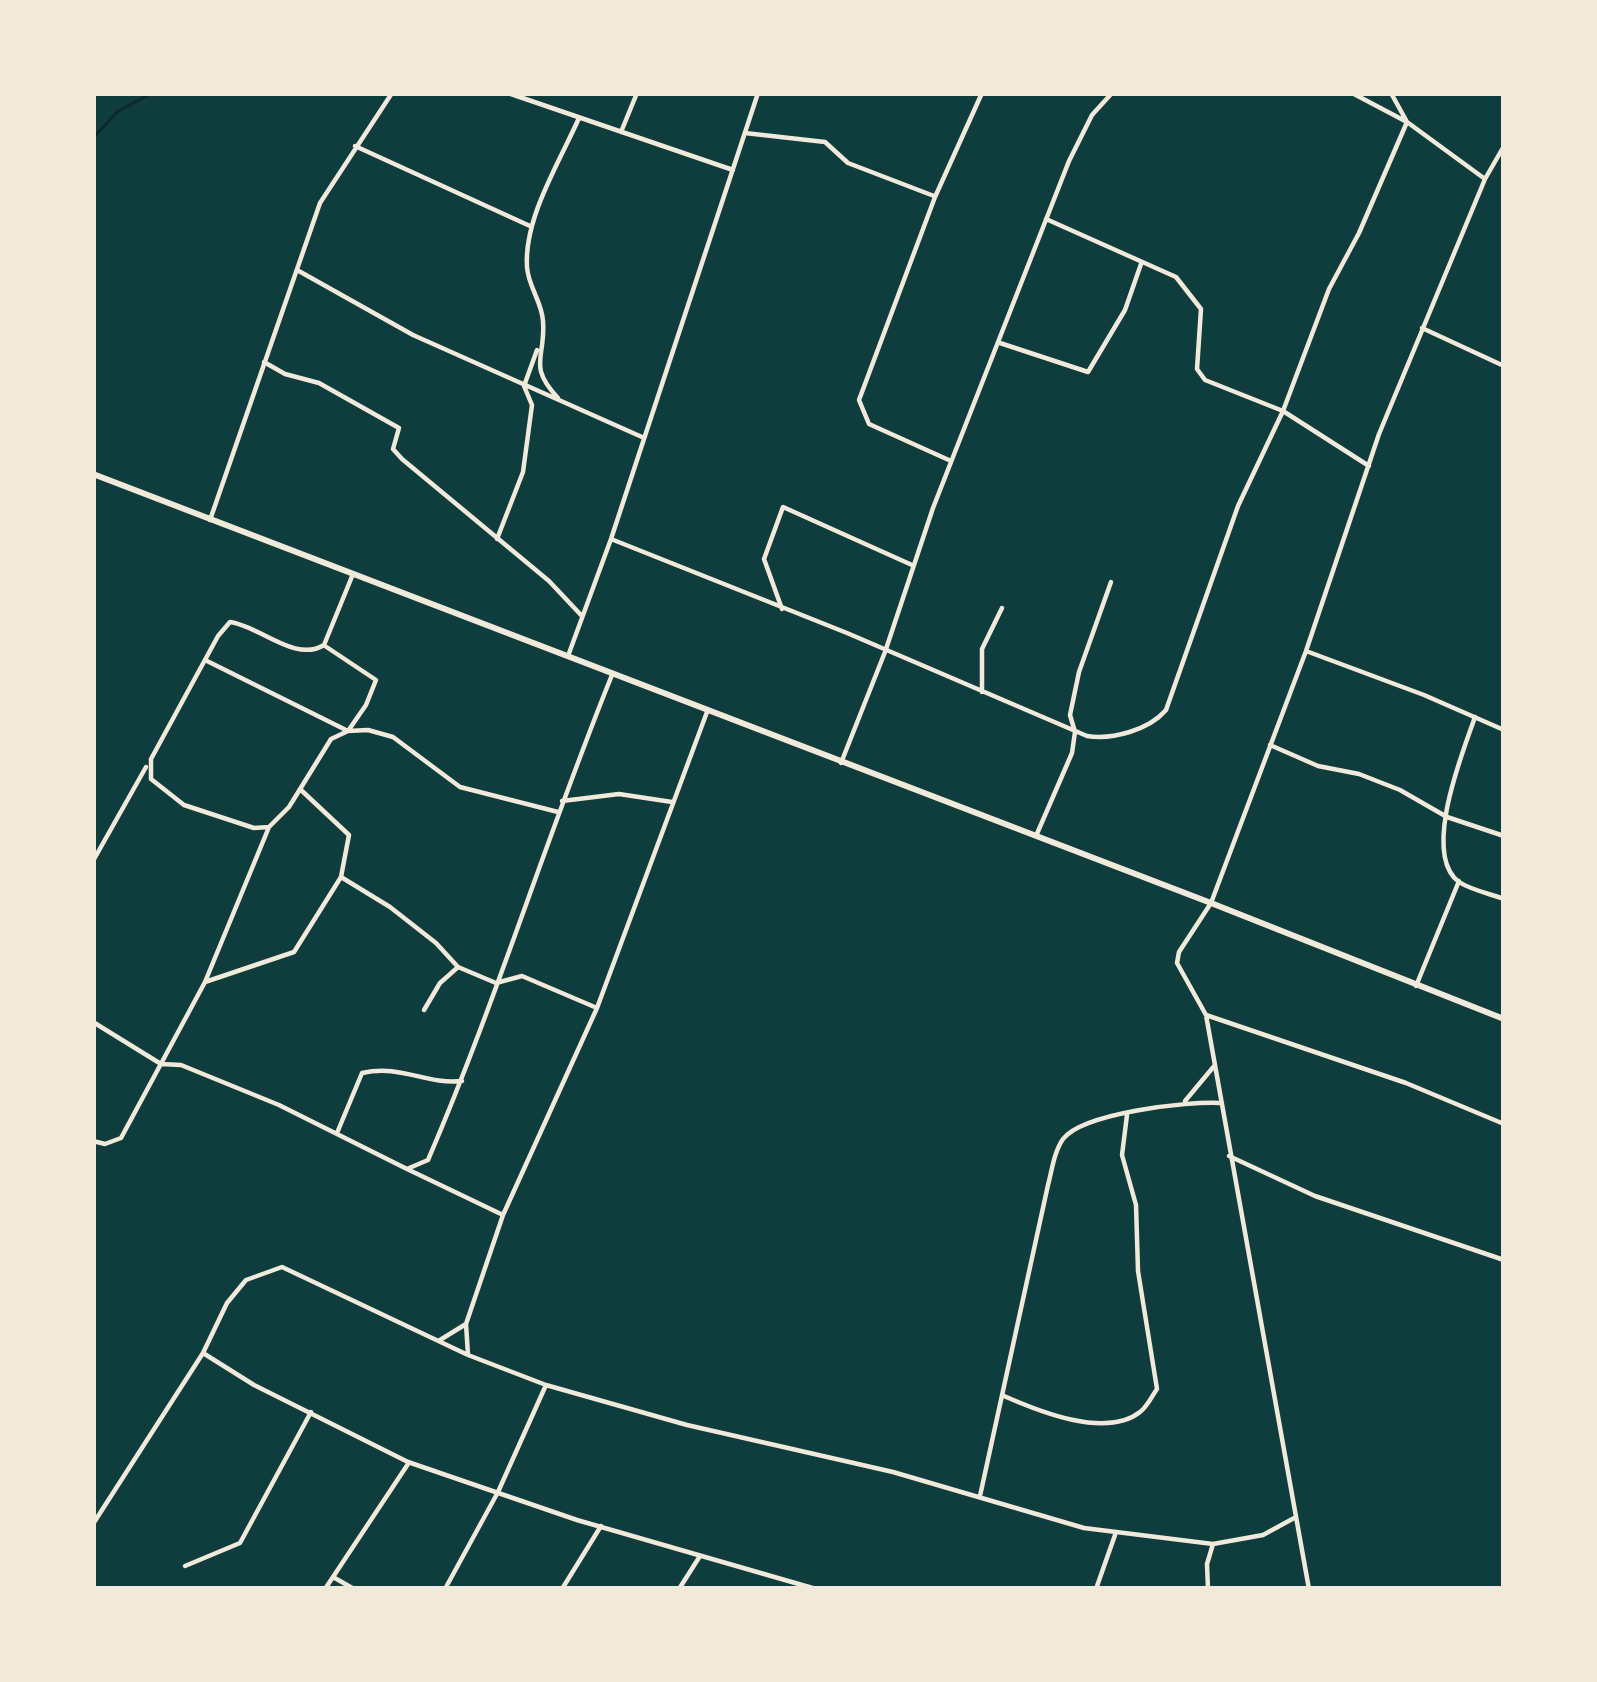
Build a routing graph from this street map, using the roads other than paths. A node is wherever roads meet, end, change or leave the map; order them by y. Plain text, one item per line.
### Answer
1 (392, 93) edge
2 (637, 93) edge
3 (758, 93) edge
4 (982, 93) edge
5 (1112, 93) edge
6 (1352, 93) edge
7 (1391, 93) edge
8 (513, 94) edge
9 (578, 118) junction
10 (1406, 122) junction
11 (621, 132) junction
12 (745, 133) junction
13 (356, 146) junction
14 (1504, 146) edge
15 (733, 170) junction
16 (1485, 179) junction
17 (935, 197) junction
18 (1046, 219) junction
19 (532, 227) junction
20 (1141, 264) junction
21 (297, 270) junction
22 (1422, 328) junction
23 (1000, 343) junction
24 (540, 345) junction
25 (264, 362) junction
26 (1504, 366) edge
27 (524, 386) junction
28 (562, 402) junction
29 (1283, 411) junction
30 (644, 438) junction
31 (951, 461) junction
32 (1369, 466) junction
33 (93, 474) edge
34 (210, 520) junction
35 (497, 539) junction
36 (611, 539) junction
37 (912, 565) junction
38 (353, 574) junction
39 (1112, 582) dead end
40 (1002, 608) dead end
41 (782, 609) junction
42 (581, 615) junction
43 (324, 646) junction
44 (885, 652) junction
45 (1306, 652) junction
46 (567, 658) junction
47 (205, 660) junction
48 (612, 675) junction
49 (982, 692) junction
50 (707, 712) junction
51 (1475, 717) junction
52 (348, 730) junction
53 (1504, 730) edge
54 (1076, 732) junction
55 (1268, 744) junction
56 (151, 759) junction
57 (841, 763) junction
58 (301, 790) junction
59 (562, 801) junction
60 (672, 802) junction
61 (558, 812) junction
62 (1447, 817) junction
63 (269, 827) junction
64 (1036, 836) junction
65 (1504, 836) edge
66 (93, 861) edge
67 (341, 877) junction
68 (1459, 881) junction
69 (1504, 899) edge
70 (1211, 903) junction
71 (458, 967) junction
72 (205, 982) junction
73 (496, 983) junction
74 (1416, 986) junction
75 (597, 1008) junction
76 (424, 1010) dead end
77 (1206, 1015) junction
78 (1504, 1019) edge
79 (93, 1022) edge
80 (161, 1064) junction
81 (1215, 1065) junction
82 (462, 1081) junction
83 (1185, 1101) junction
84 (1220, 1103) junction
85 (1127, 1115) junction
86 (1504, 1124) edge
87 (337, 1133) junction
88 (93, 1141) edge
89 (1228, 1156) junction
90 (407, 1169) junction
91 (503, 1215) junction
92 (1504, 1260) edge
93 (466, 1324) junction
94 (438, 1342) junction
95 (202, 1353) junction
96 (468, 1355) junction
97 (546, 1385) junction
98 (1004, 1396) junction
99 (311, 1412) junction
100 (409, 1462) junction
101 (498, 1492) junction
102 (980, 1496) junction
103 (1296, 1517) junction
104 (93, 1524) edge
105 (601, 1526) junction
106 (1115, 1535) junction
107 (1213, 1544) junction
108 (700, 1556) junction
109 (185, 1566) dead end
110 (332, 1577) junction
111 (798, 1586) edge
112 (325, 1589) edge
113 (354, 1589) edge
114 (445, 1589) edge
115 (562, 1589) edge
116 (679, 1589) edge
117 (816, 1589) edge
118 (1096, 1589) edge
119 (1208, 1589) edge
120 (1309, 1589) edge

1 - 13 street
2 - 11 street
3 - 12 street
4 - 17 street
5 - 18 street
6 - 10 street
7 - 10 street
8 - 9 street
9 - 11 street
9 - 19 street
10 - 16 street
10 - 29 street
11 - 15 street
12 - 15 street
12 - 17 street
13 - 19 street
13 - 21 street
14 - 16 street
15 - 30 street
16 - 22 street
17 - 31 street
18 - 20 street
18 - 23 street
19 - 24 street
20 - 23 street
20 - 29 street
21 - 25 street
21 - 27 street
22 - 26 street
22 - 32 street
23 - 31 street
24 - 27 street
24 - 28 street
25 - 34 street
25 - 35 street
27 - 28 street
27 - 35 street
28 - 30 street
29 - 32 street
29 - 54 street
30 - 36 street
31 - 37 street
32 - 45 street
33 - 34 main road
34 - 38 main road
35 - 42 street
36 - 41 street
36 - 42 street
37 - 41 street
37 - 44 street
38 - 43 street
38 - 46 main road
39 - 54 street
40 - 49 street
41 - 44 street
42 - 46 street
43 - 47 street
43 - 52 street
44 - 49 street
44 - 57 street
45 - 51 street
45 - 55 street
46 - 48 main road
47 - 52 street
47 - 56 street
48 - 50 main road
48 - 59 street
49 - 54 street
50 - 57 main road
50 - 60 street
51 - 53 street
51 - 62 street
52 - 58 street
52 - 61 street
54 - 64 street
55 - 62 street
55 - 70 street
56 - 63 street
56 - 66 street
57 - 64 main road
58 - 63 street
58 - 67 street
59 - 60 street
59 - 61 street
60 - 75 street
61 - 73 street
62 - 65 street
62 - 68 street
63 - 72 street
64 - 70 main road
67 - 71 street
67 - 72 street
68 - 69 street
68 - 74 street
70 - 74 main road
70 - 77 street
71 - 73 street
71 - 76 street
72 - 80 street
73 - 75 street
73 - 82 street
74 - 78 main road
75 - 91 street
77 - 81 street
77 - 86 street
79 - 80 street
80 - 87 street
80 - 88 street
81 - 83 street
81 - 84 street
82 - 87 street
82 - 90 street
83 - 84 street
83 - 85 street
84 - 89 street
85 - 98 street
85 - 98 street
87 - 90 street
89 - 92 street
89 - 103 street
90 - 91 street
91 - 93 street
93 - 94 street
93 - 96 street
94 - 95 street
94 - 96 street
95 - 99 street
95 - 104 street
96 - 97 street
97 - 101 street
97 - 102 street
98 - 102 street
99 - 100 street
99 - 109 street
100 - 101 street
100 - 110 street
101 - 105 street
101 - 114 street
102 - 106 street
103 - 107 street
103 - 120 street
105 - 108 street
105 - 115 street
106 - 107 street
106 - 118 street
107 - 119 street
108 - 111 street
108 - 116 street
110 - 112 street
110 - 113 street
111 - 117 street

